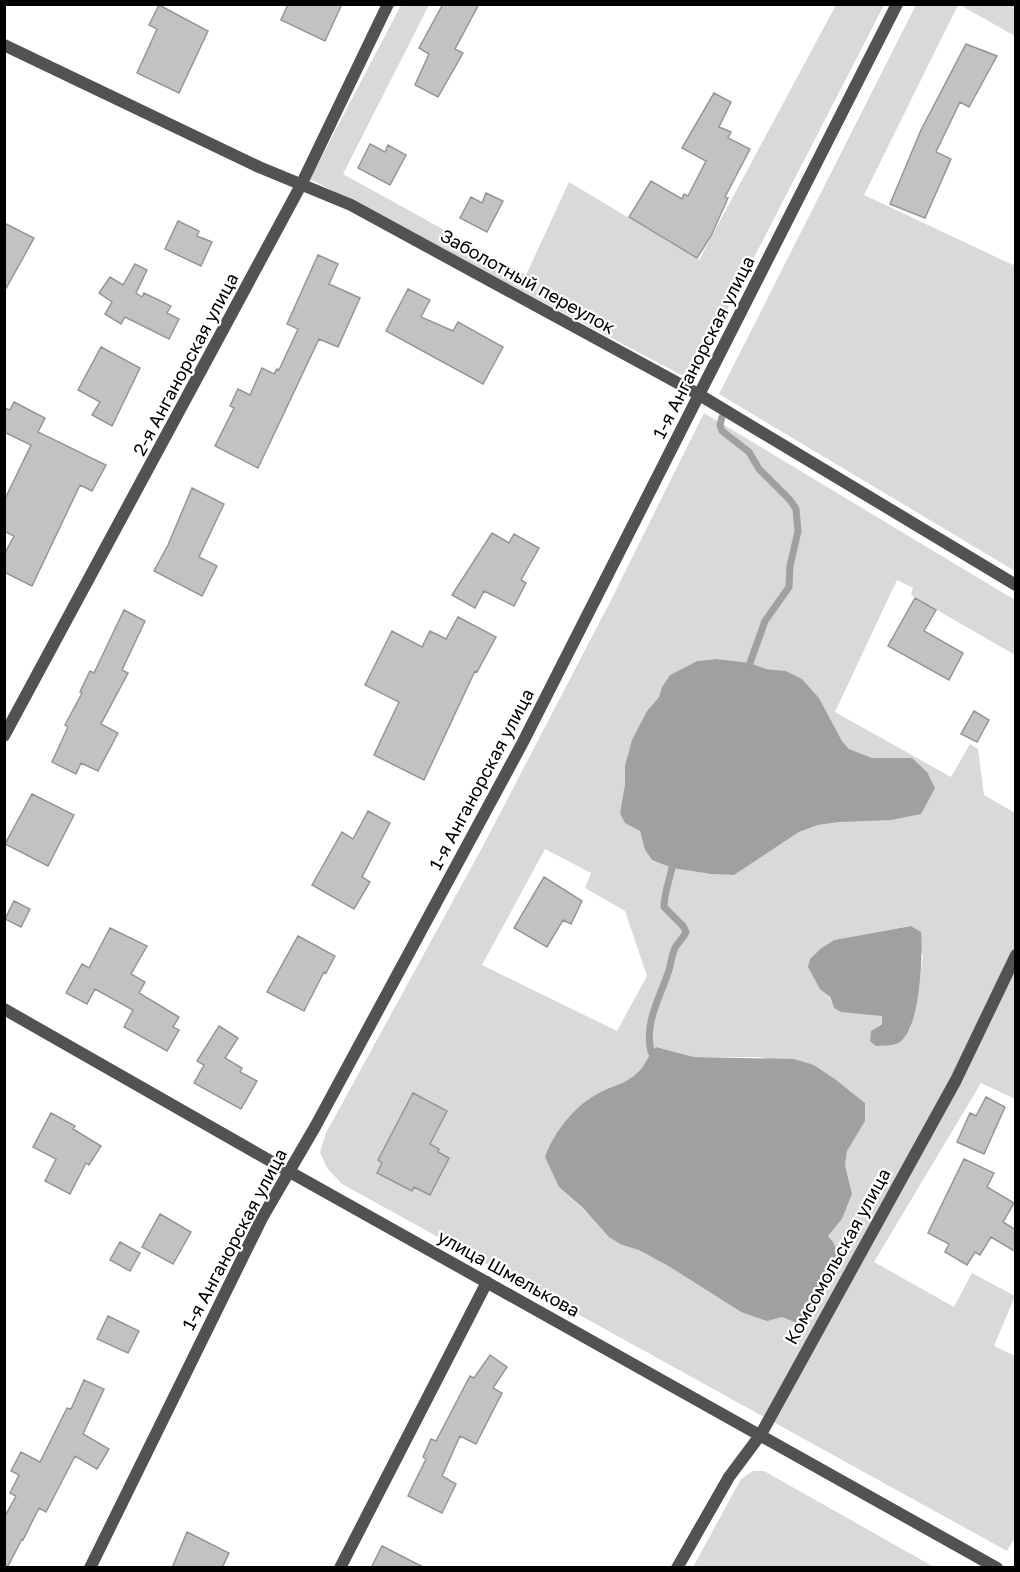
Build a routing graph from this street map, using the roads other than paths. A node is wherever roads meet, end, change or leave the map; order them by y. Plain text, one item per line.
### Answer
1 (388, 4) edge
2 (897, 4) edge
3 (4, 45) edge
4 (301, 185) junction
5 (698, 394) junction
6 (1016, 585) edge
7 (4, 736) edge
8 (1016, 955) edge
9 (4, 1009) edge
10 (288, 1171) junction
11 (487, 1282) junction
12 (761, 1434) junction
13 (90, 1568) edge
14 (340, 1568) edge
15 (677, 1568) edge
16 (997, 1568) edge

1 - 4 street, 2-я Анганорская улица
2 - 5 street, 1-я Анганорская улица
3 - 4 street, Заболотный переулок
4 - 5 street, Заболотный переулок
4 - 7 street, 2-я Анганорская улица
5 - 6 street, Заболотный переулок
5 - 10 street, 1-я Анганорская улица
8 - 12 street, Комсомольская улица
9 - 10 street, улица Шмелькова
10 - 11 street, улица Шмелькова
10 - 13 street, 1-я Анганорская улица
11 - 12 street, улица Шмелькова
11 - 14 street
12 - 15 street, Комсомольская улица
12 - 16 street, улица Шмелькова

